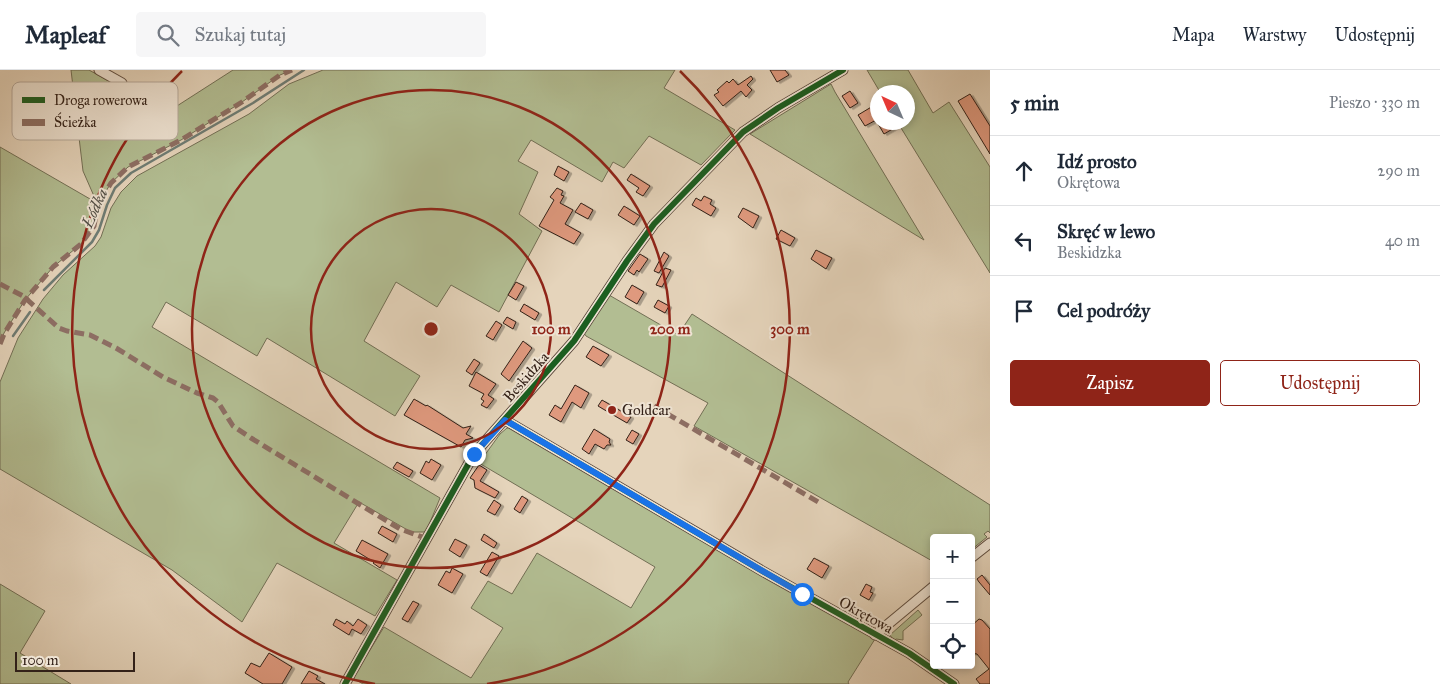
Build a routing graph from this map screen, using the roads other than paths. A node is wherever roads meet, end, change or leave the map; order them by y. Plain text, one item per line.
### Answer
1 (99, 70) edge
2 (843, 70) edge
3 (120, 82) edge
4 (505, 420) junction
5 (990, 542) edge
6 (975, 555) edge
7 (930, 589) edge
8 (875, 636) junction
9 (345, 684) edge
10 (954, 684) edge

1 - 3 street
2 - 4 street, Beskidzka
4 - 8 street, Okrętowa
4 - 9 street, Beskidzka
5 - 6 street
7 - 8 street
8 - 10 street, Okrętowa

